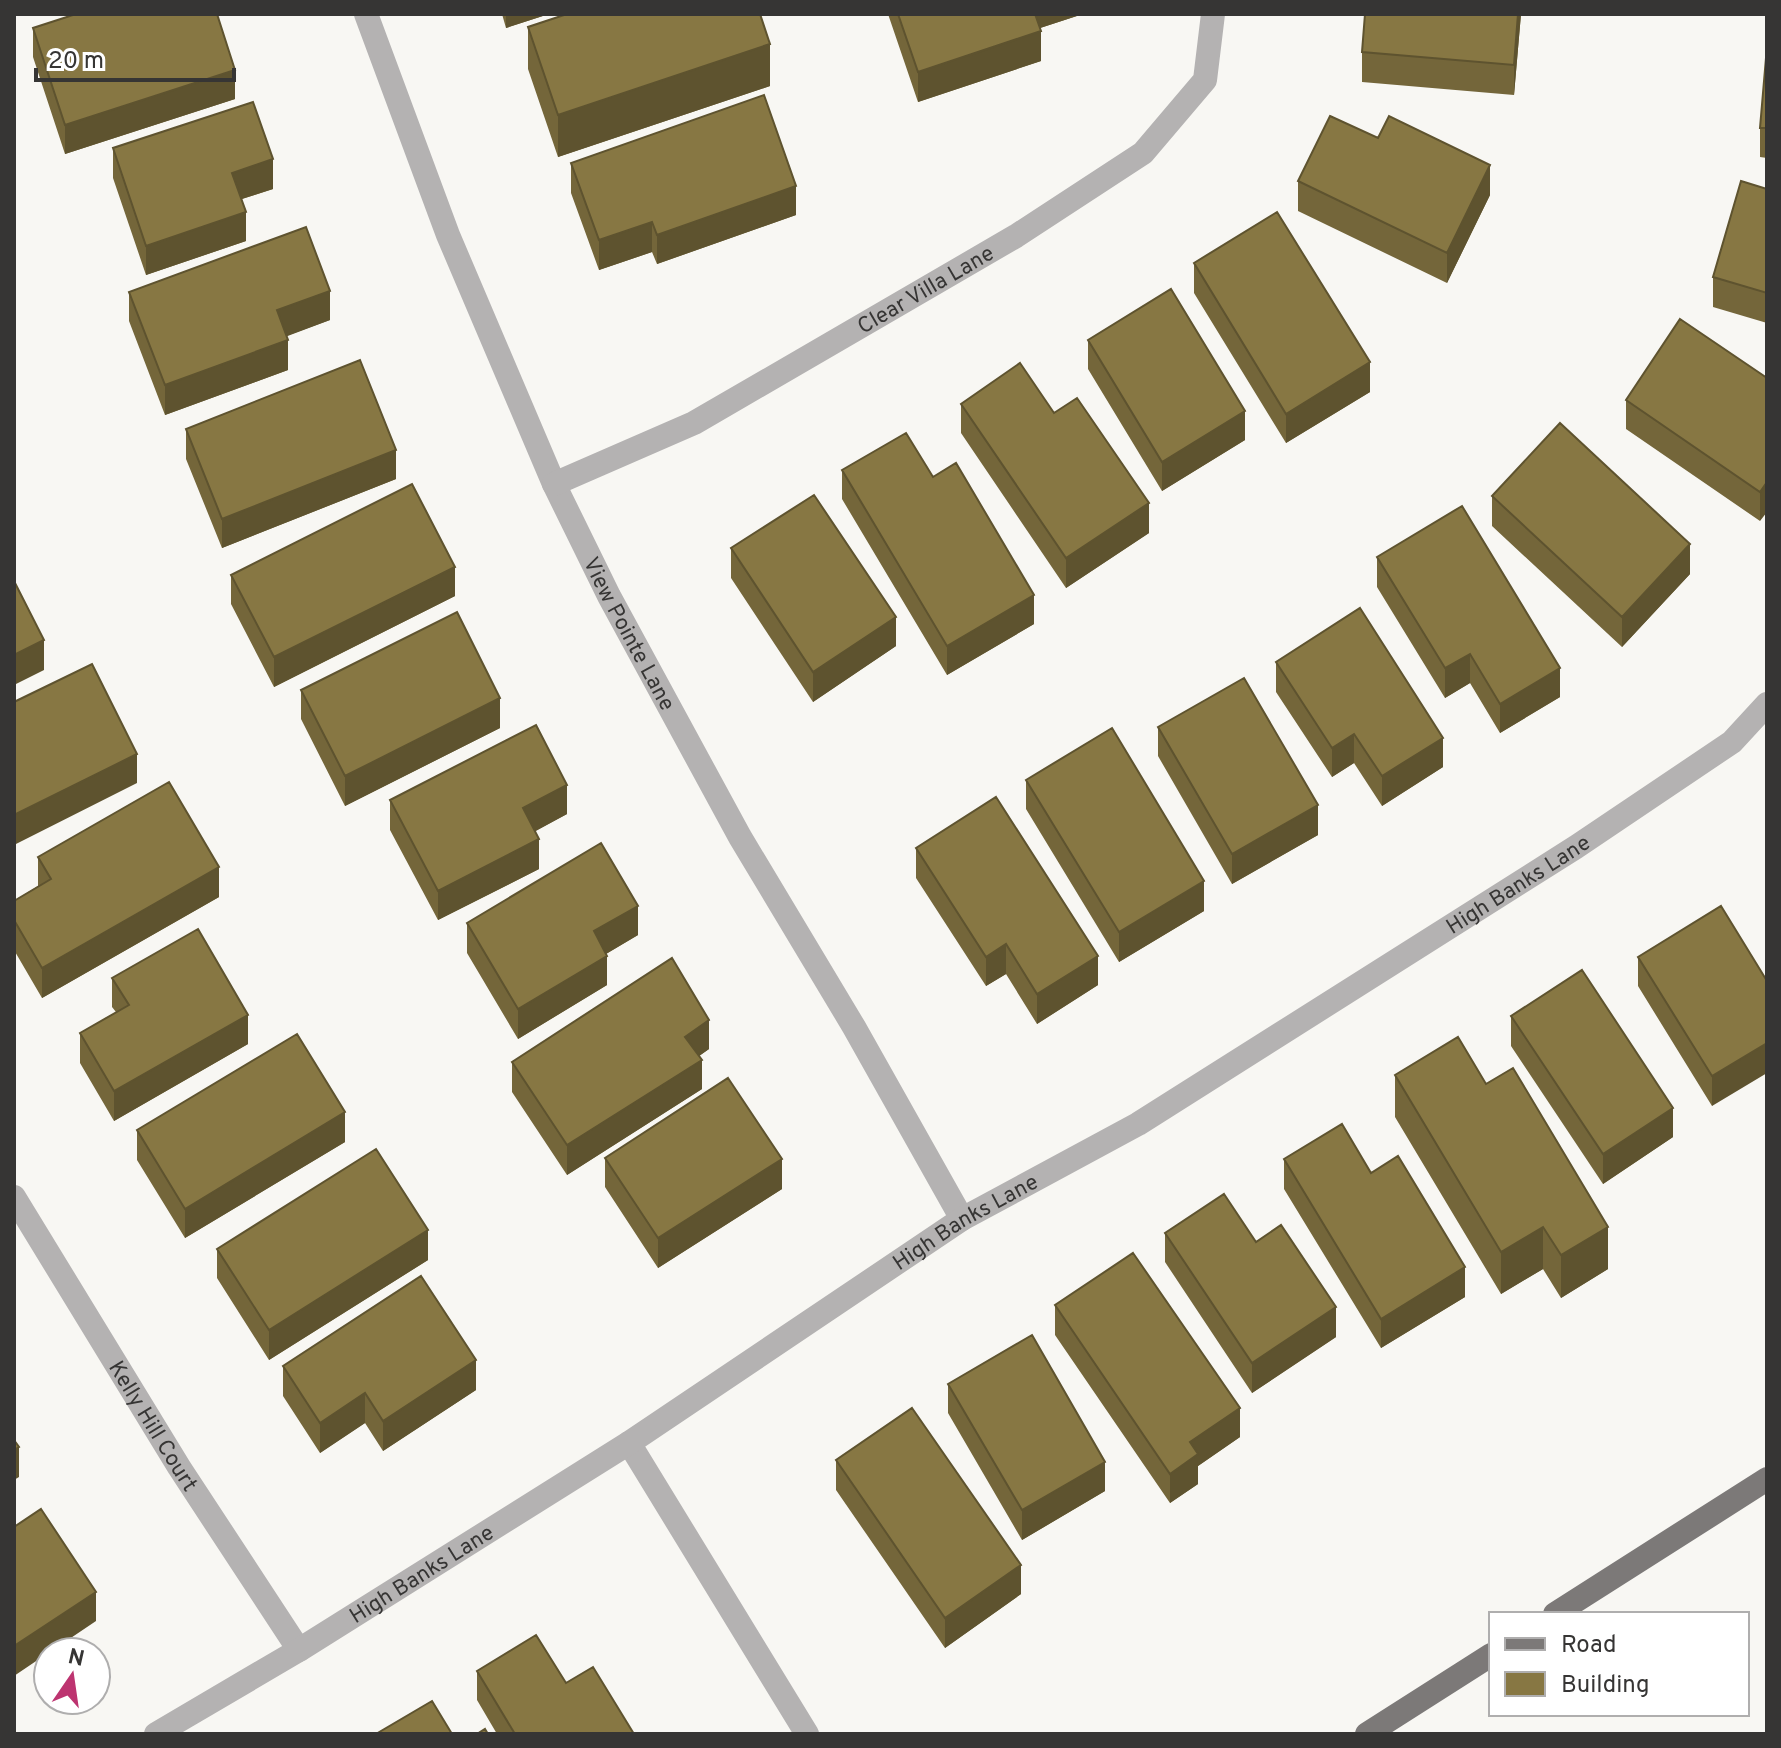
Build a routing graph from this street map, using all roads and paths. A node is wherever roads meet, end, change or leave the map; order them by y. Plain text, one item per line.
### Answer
1 (366, 14) edge
2 (1213, 14) edge
3 (554, 484) junction
4 (1767, 704) edge
5 (14, 1197) edge
6 (962, 1219) junction
7 (629, 1443) junction
8 (1767, 1479) edge
9 (1558, 1612) edge
10 (299, 1650) junction
11 (1489, 1656) edge
12 (156, 1734) edge
13 (807, 1734) edge
14 (1367, 1734) edge

1 - 3 street, View Pointe Lane
2 - 3 street, Clear Villa Lane
3 - 6 street, View Pointe Lane
4 - 6 street, High Banks Lane
5 - 10 street, Kelly Hill Court
6 - 7 street, High Banks Lane
7 - 10 street, High Banks Lane
7 - 13 street
8 - 9 main road
10 - 12 street, High Banks Lane
11 - 14 main road

